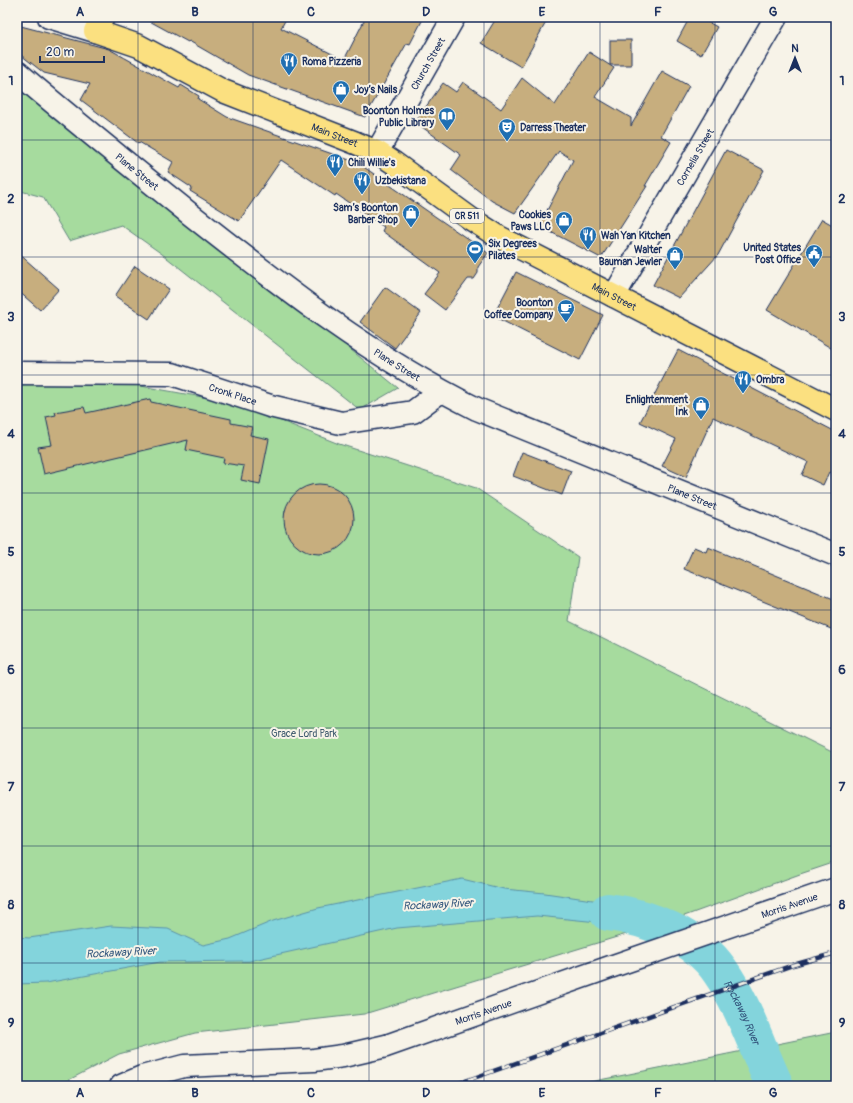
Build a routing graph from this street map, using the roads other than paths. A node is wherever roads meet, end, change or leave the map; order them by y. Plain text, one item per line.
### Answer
1 (49, 17) edge
2 (454, 17) edge
3 (776, 17) edge
4 (99, 24) edge
5 (17, 72) edge
6 (377, 152) junction
7 (614, 296) junction
8 (17, 373) edge
9 (441, 391) junction
10 (836, 410) edge
11 (836, 555) edge
12 (836, 889) edge
13 (121, 1086) edge

1 - 4 street, Main Street
2 - 6 street, Church Street
3 - 7 street, Cornelia Street
4 - 6 main road, Main Street / CR 511
5 - 9 street, Plane Street
6 - 7 main road, Main Street / CR 511
7 - 10 main road, Main Street / CR 511
8 - 9 street, Cronk Place
9 - 11 street, Plane Street
12 - 13 street, Morris Avenue

